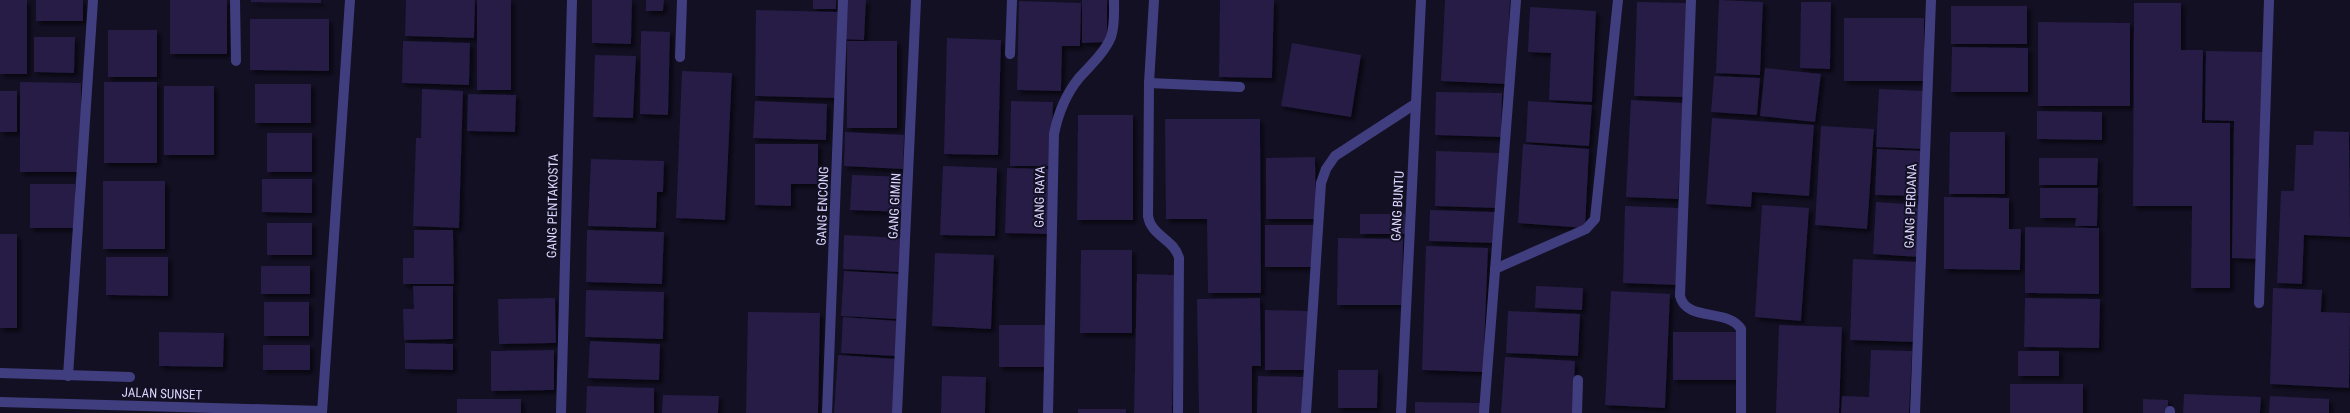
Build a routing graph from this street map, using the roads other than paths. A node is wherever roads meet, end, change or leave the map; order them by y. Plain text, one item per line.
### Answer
1 (93, 0) edge
2 (235, 0) edge
3 (350, 0) edge
4 (572, 0) edge
5 (682, 0) edge
6 (843, 0) edge
7 (916, 0) edge
8 (1012, 0) edge
9 (1114, 0) edge
10 (1154, 0) edge
11 (1421, 0) edge
12 (1516, 0) edge
13 (1618, 0) edge
14 (1691, 0) edge
15 (1931, 0) edge
16 (2269, 0) edge
17 (1010, 54) dead end
18 (680, 57) dead end
19 (236, 62) dead end
20 (1150, 83) junction
21 (1240, 87) dead end
22 (1415, 104) junction
23 (1495, 269) junction
24 (2259, 303) dead end
25 (0, 373) edge
26 (68, 376) junction
27 (130, 377) dead end
28 (1578, 380) dead end
29 (0, 402) edge
30 (322, 412) edge
31 (1484, 412) dead end
32 (561, 413) edge
33 (827, 413) edge
34 (897, 413) edge
35 (1048, 413) edge
36 (1178, 413) edge
37 (1306, 413) edge
38 (1401, 413) edge
39 (1577, 413) edge
40 (1741, 413) edge
41 (1915, 413) edge

1 - 26 street
2 - 19 street
3 - 30 street
4 - 32 street, GANG PENTAKOSTA
5 - 18 street
6 - 33 street, GANG ENCONG
7 - 34 street, GANG GIMIN
8 - 17 street
9 - 35 street, GANG RAYA
10 - 20 street
11 - 22 street, GANG BUNTU
12 - 23 street
13 - 23 street
14 - 40 street
15 - 41 street, GANG PERDANA
16 - 24 street
20 - 21 street
20 - 36 street
22 - 37 street
22 - 38 street, GANG BUNTU
23 - 31 street
25 - 26 street
26 - 27 street
28 - 39 street
29 - 30 street, JALAN SUNSET

